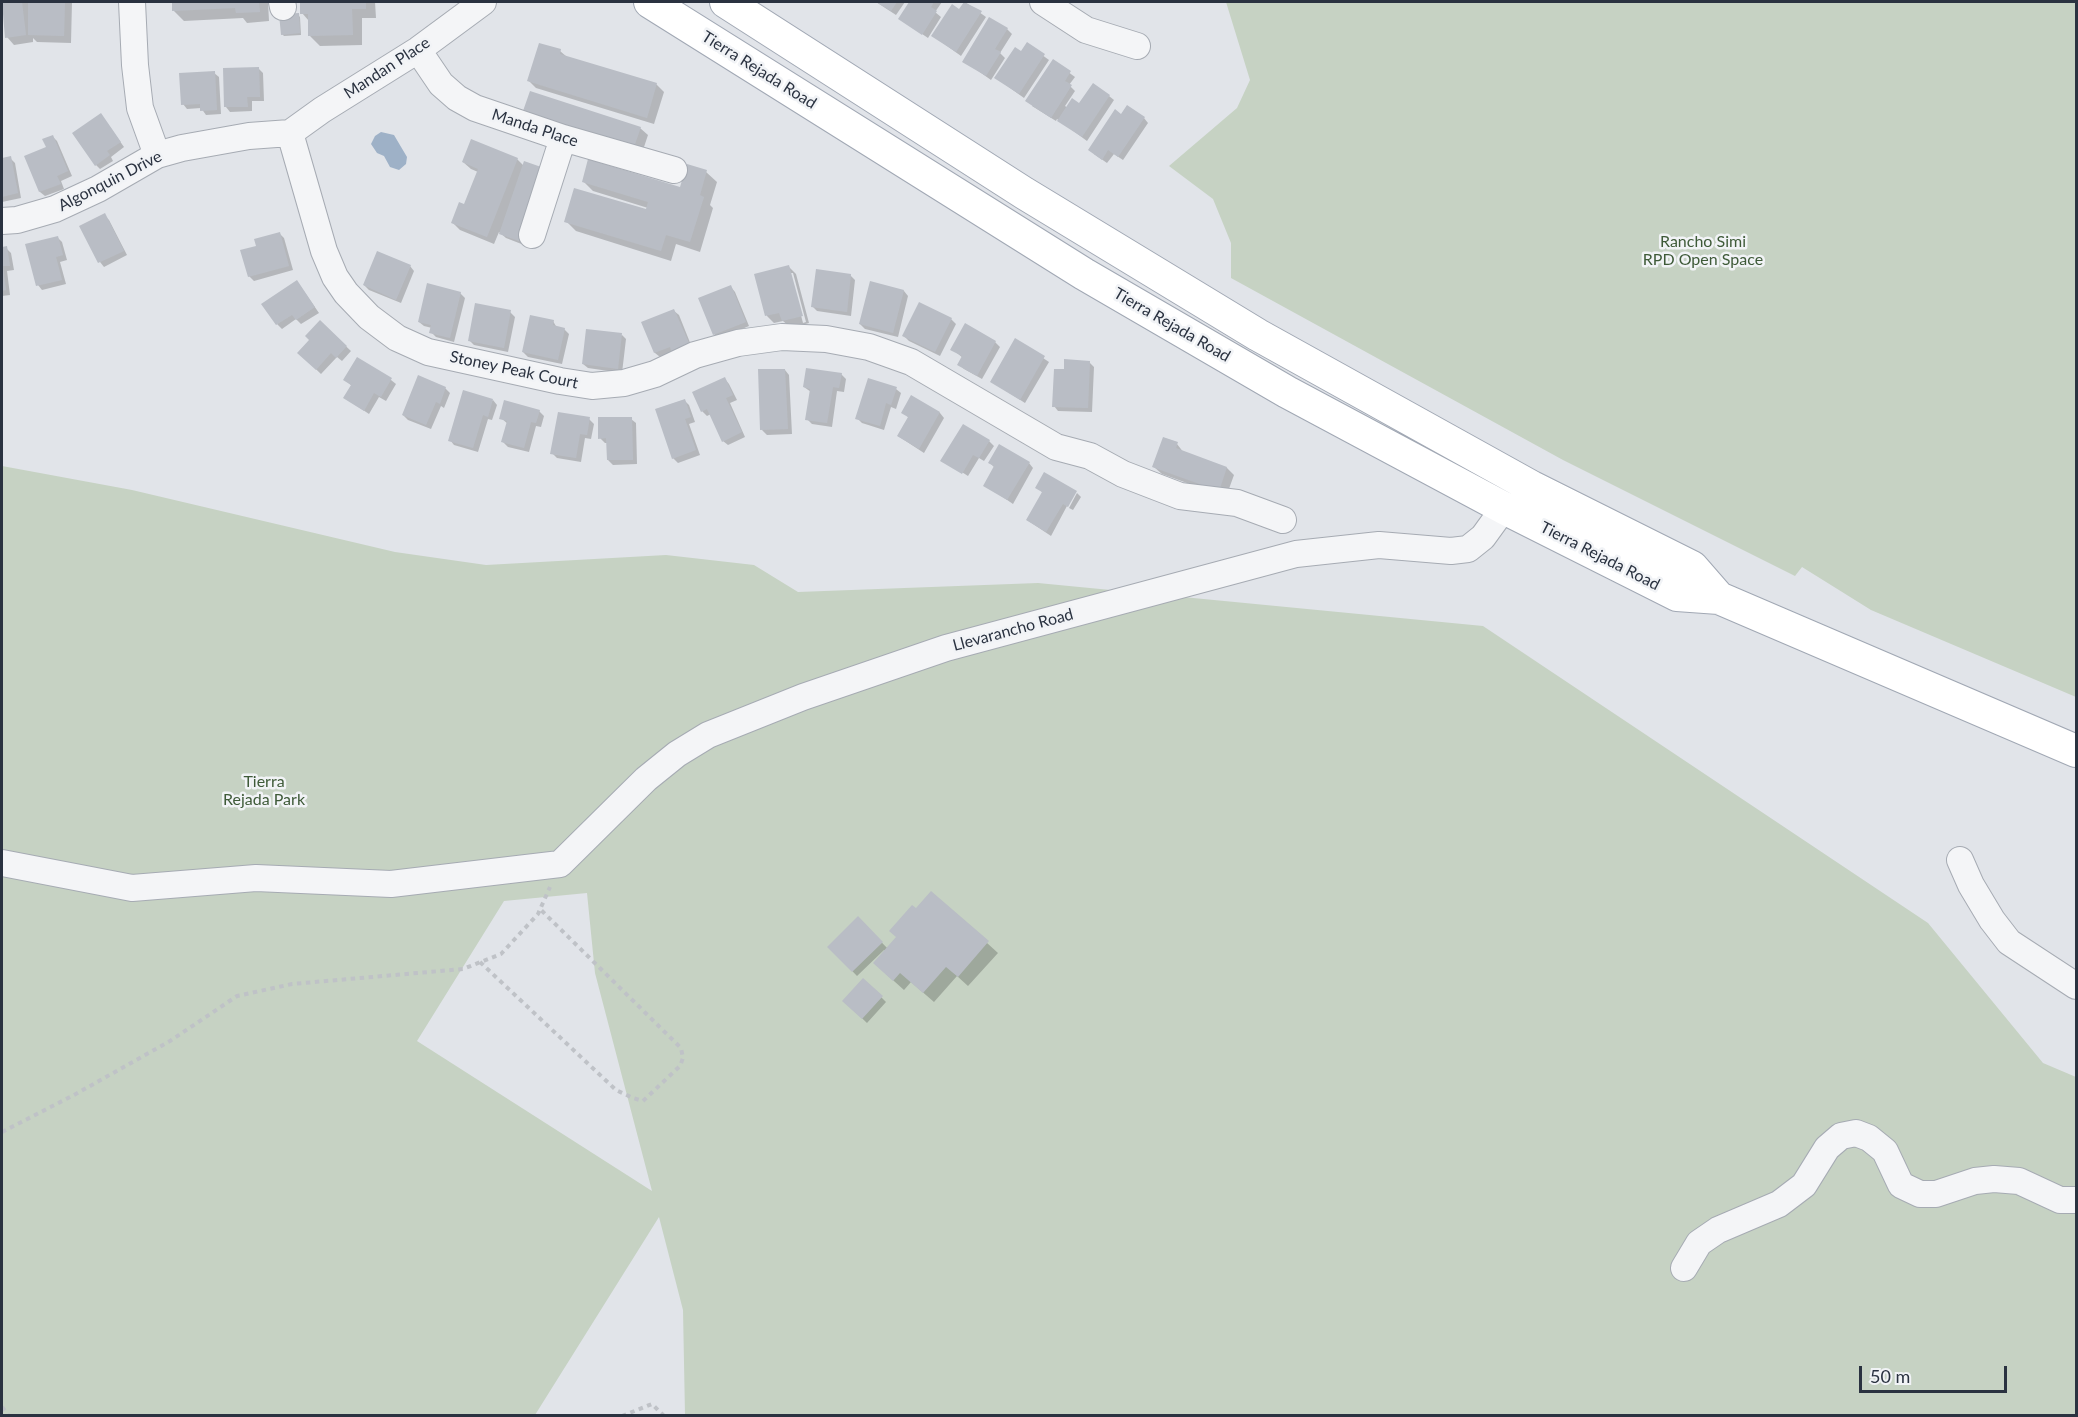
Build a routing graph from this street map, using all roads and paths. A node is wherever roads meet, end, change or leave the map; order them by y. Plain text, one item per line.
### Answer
1 (132, 2) edge
2 (483, 2) edge
3 (650, 2) edge
4 (726, 2) edge
5 (1043, 2) edge
6 (1137, 46) dead end
7 (418, 50) junction
8 (290, 133) junction
9 (563, 138) junction
10 (157, 155) junction
11 (674, 170) dead end
12 (2, 221) edge
13 (532, 235) dead end
14 (1504, 508) junction
15 (1283, 520) dead end
16 (1719, 598) junction
17 (2076, 751) edge
18 (1960, 861) dead end
19 (2, 863) edge
20 (560, 864) junction
21 (540, 909) junction
22 (480, 962) junction
23 (2076, 986) edge
24 (2, 1132) edge
25 (2076, 1200) edge
26 (1684, 1268) dead end
27 (2, 1407) edge
28 (9, 1416) edge
29 (622, 1416) edge
30 (664, 1416) edge

1 - 10 street
2 - 7 street, Mandan Place
3 - 14 main road, Tierra Rejada Road
4 - 16 main road, Tierra Rejada Road
5 - 6 street
7 - 8 street, Mandan Place
7 - 9 street, Manda Place
8 - 10 street, Algonquin Drive
8 - 15 street, Stoney Peak Court
9 - 11 street, Manda Place
9 - 13 street
10 - 12 street, Algonquin Drive
14 - 16 main road, Tierra Rejada Road
14 - 20 street, Llevarancho Road
16 - 17 main road, Tierra Rejada Road
18 - 23 street
19 - 20 street
20 - 21 path
21 - 22 path
21 - 22 path
22 - 24 path
25 - 26 street
27 - 28 path
29 - 30 path

